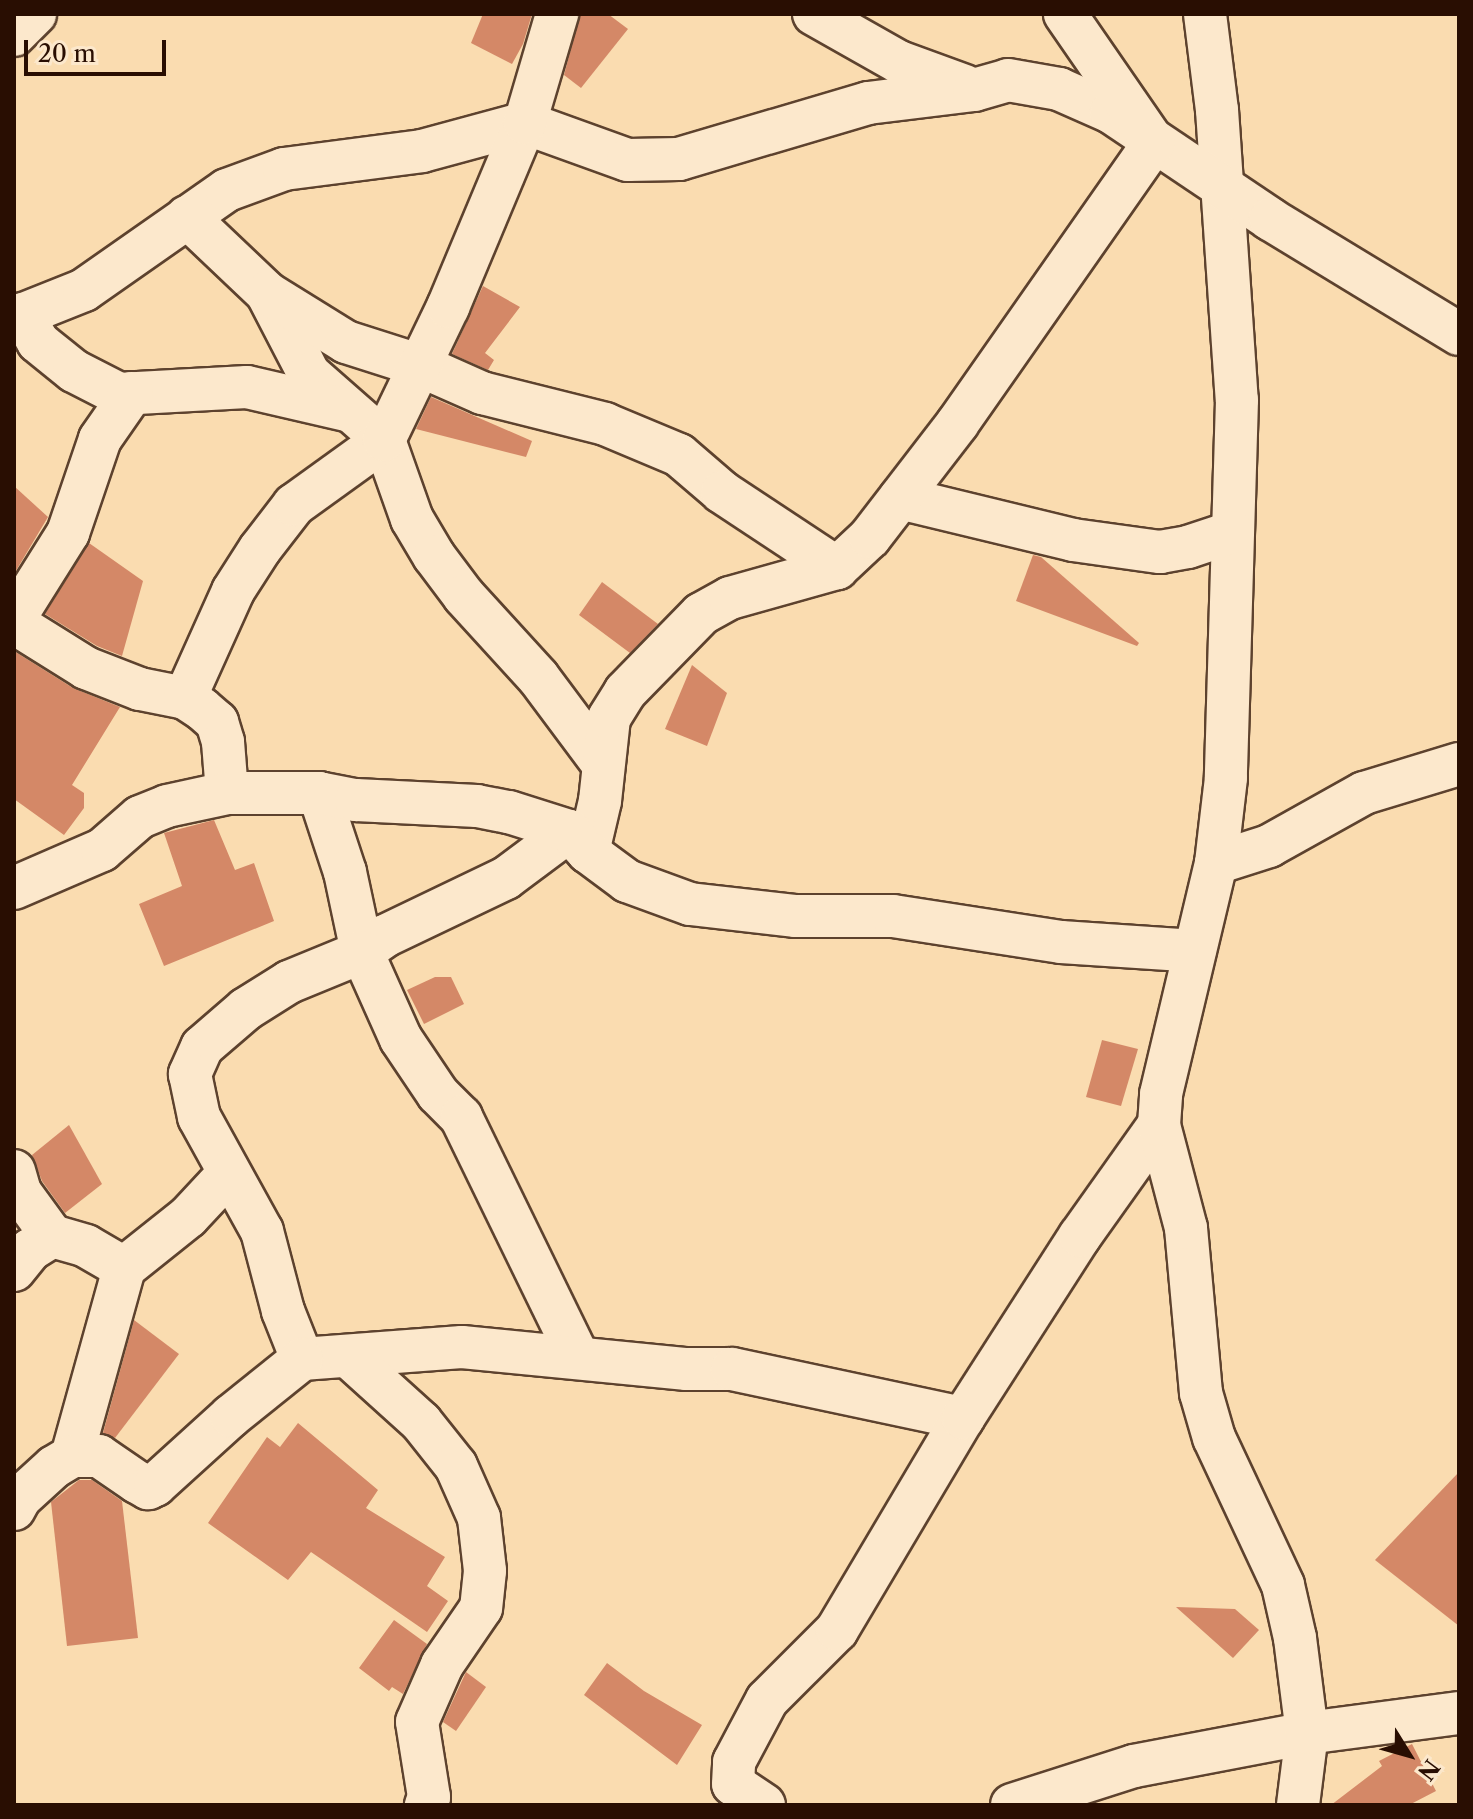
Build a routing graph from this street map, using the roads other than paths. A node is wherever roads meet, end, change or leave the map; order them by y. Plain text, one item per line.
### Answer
1 (35, 14) edge
2 (557, 14) edge
3 (814, 14) edge
4 (1065, 14) edge
5 (1205, 14) edge
6 (14, 35) edge
7 (974, 90) junction
8 (525, 123) junction
9 (1154, 143) junction
10 (1223, 188) junction
11 (187, 217) junction
12 (267, 293) junction
13 (18, 316) edge
14 (1459, 334) edge
15 (421, 366) junction
16 (132, 393) junction
17 (370, 426) junction
18 (900, 498) junction
19 (1233, 532) junction
20 (837, 568) junction
21 (14, 621) edge
22 (185, 698) junction
23 (602, 763) junction
24 (1459, 764) edge
25 (227, 793) junction
26 (319, 793) junction
27 (579, 841) junction
28 (1216, 863) junction
29 (14, 888) edge
30 (1195, 951) junction
31 (362, 952) junction
32 (1159, 1125) junction
33 (14, 1171) edge
34 (229, 1173) junction
35 (52, 1236) junction
36 (124, 1268) junction
37 (14, 1270) edge
38 (349, 1357) junction
39 (578, 1357) junction
40 (302, 1359) junction
41 (963, 1418) junction
42 (72, 1456) junction
43 (14, 1509) edge
44 (1459, 1713) edge
45 (1307, 1733) junction
46 (434, 1802) edge
47 (764, 1805) edge
48 (1012, 1805) edge
49 (1298, 1805) edge

1 - 6 street
2 - 8 street
3 - 7 street
4 - 9 street
5 - 10 street
7 - 8 street
7 - 9 street
8 - 11 street
8 - 15 street
9 - 10 street
9 - 18 street
10 - 14 street
10 - 19 street
11 - 12 street
11 - 13 street
12 - 15 street
12 - 17 street
13 - 16 street
15 - 17 street
15 - 20 street
16 - 17 street
16 - 21 street
17 - 22 street
17 - 23 street
18 - 19 street
18 - 20 street
19 - 28 street
20 - 23 street
21 - 22 street
22 - 25 street
23 - 27 street
24 - 28 street
25 - 26 street
25 - 29 street
26 - 27 street
26 - 31 street
27 - 30 street
27 - 31 street
28 - 30 street
30 - 32 street
31 - 34 street
31 - 39 street
32 - 41 street
32 - 45 street
33 - 35 street
34 - 36 street
34 - 40 street
35 - 36 street
35 - 37 street
36 - 42 street
38 - 39 street
38 - 40 street
38 - 46 street
39 - 41 street
40 - 42 street
41 - 47 street
42 - 43 street
44 - 45 street
45 - 48 street
45 - 49 street

